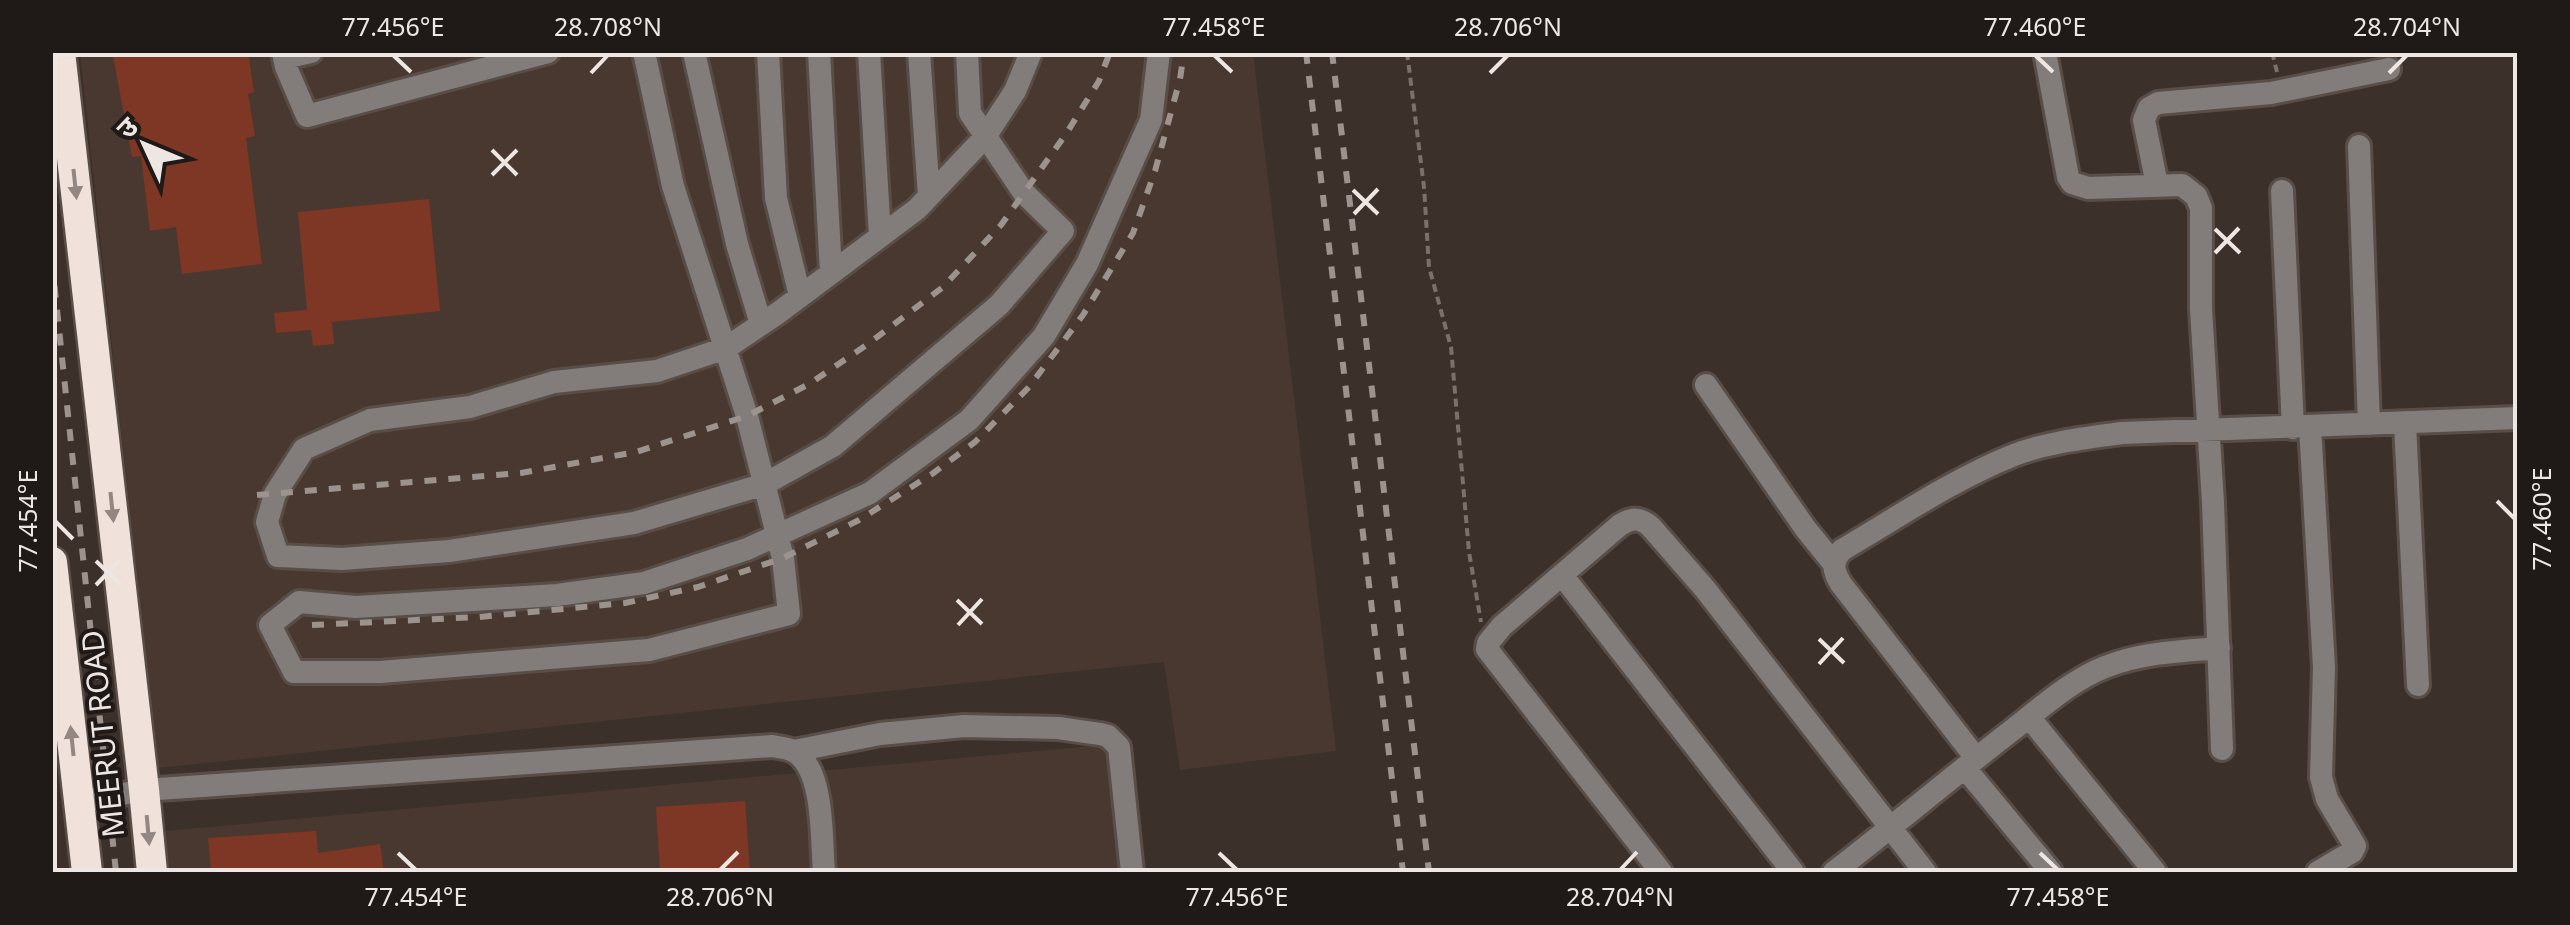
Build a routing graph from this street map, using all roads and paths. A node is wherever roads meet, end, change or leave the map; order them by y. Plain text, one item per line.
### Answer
1 (60, 52) edge
2 (311, 52) edge
3 (548, 52) edge
4 (644, 52) edge
5 (694, 52) edge
6 (768, 52) edge
7 (819, 52) edge
8 (868, 52) edge
9 (919, 52) edge
10 (967, 52) edge
11 (1031, 52) edge
12 (1159, 52) edge
13 (1407, 52) edge
14 (2045, 52) edge
15 (283, 55) edge
16 (2389, 68) dead end
17 (985, 137) junction
18 (2359, 146) dead end
19 (2157, 185) junction
20 (2282, 191) dead end
21 (929, 196) junction
22 (880, 236) junction
23 (832, 273) junction
24 (800, 296) junction
25 (761, 324) junction
26 (726, 348) junction
27 (1706, 385) dead end
28 (2518, 418) edge
29 (2369, 424) junction
30 (2404, 424) junction
31 (2302, 427) junction
32 (2208, 432) junction
33 (764, 484) junction
34 (778, 536) junction
35 (52, 562) edge
36 (1834, 564) junction
37 (1562, 575) junction
38 (1490, 640) junction
39 (2219, 648) junction
40 (2418, 685) dead end
41 (2029, 717) junction
42 (2222, 749) dead end
43 (794, 751) junction
44 (1970, 763) junction
45 (144, 790) junction
46 (79, 802) junction
47 (1891, 829) junction
48 (87, 872) edge
49 (152, 872) edge
50 (824, 872) edge
51 (1132, 872) edge
52 (1662, 872) edge
53 (1793, 872) edge
54 (1834, 872) edge
55 (1924, 872) edge
56 (2051, 872) edge
57 (2155, 872) edge
58 (2318, 872) edge

1 -> 45 highway, MEERUT ROAD
2 - 15 street
3 - 15 street
4 - 26 street
5 - 25 street
6 - 24 street
7 - 23 street
8 - 22 street
9 - 21 street
10 - 17 street
11 - 17 street
12 - 34 street
13 - 38 path
14 - 19 street
16 - 19 street
17 - 21 street
17 - 33 street
18 - 29 street
19 - 32 street
20 - 31 street
21 - 22 street
22 - 23 street
23 - 24 street
24 - 25 street
25 - 26 street
26 - 33 street
26 - 33 street
27 - 36 street
28 - 30 street
29 - 30 street
29 - 31 street
30 - 40 street
31 - 32 street
31 - 58 street
32 - 36 street
32 - 39 street
33 - 34 street
34 - 34 street
46 -> 35 highway, MEERUT ROAD
36 - 44 street
37 - 38 street
37 - 47 street
37 - 53 street
38 - 52 street
39 - 41 street
39 - 42 street
41 - 44 street
41 - 57 street
43 - 45 street
43 - 50 street
43 - 51 street
44 - 47 street
44 - 56 street
45 - 46 street
45 -> 49 highway, MEERUT ROAD
46 - 48 highway, MEERUT ROAD
47 - 54 street
47 - 55 street

